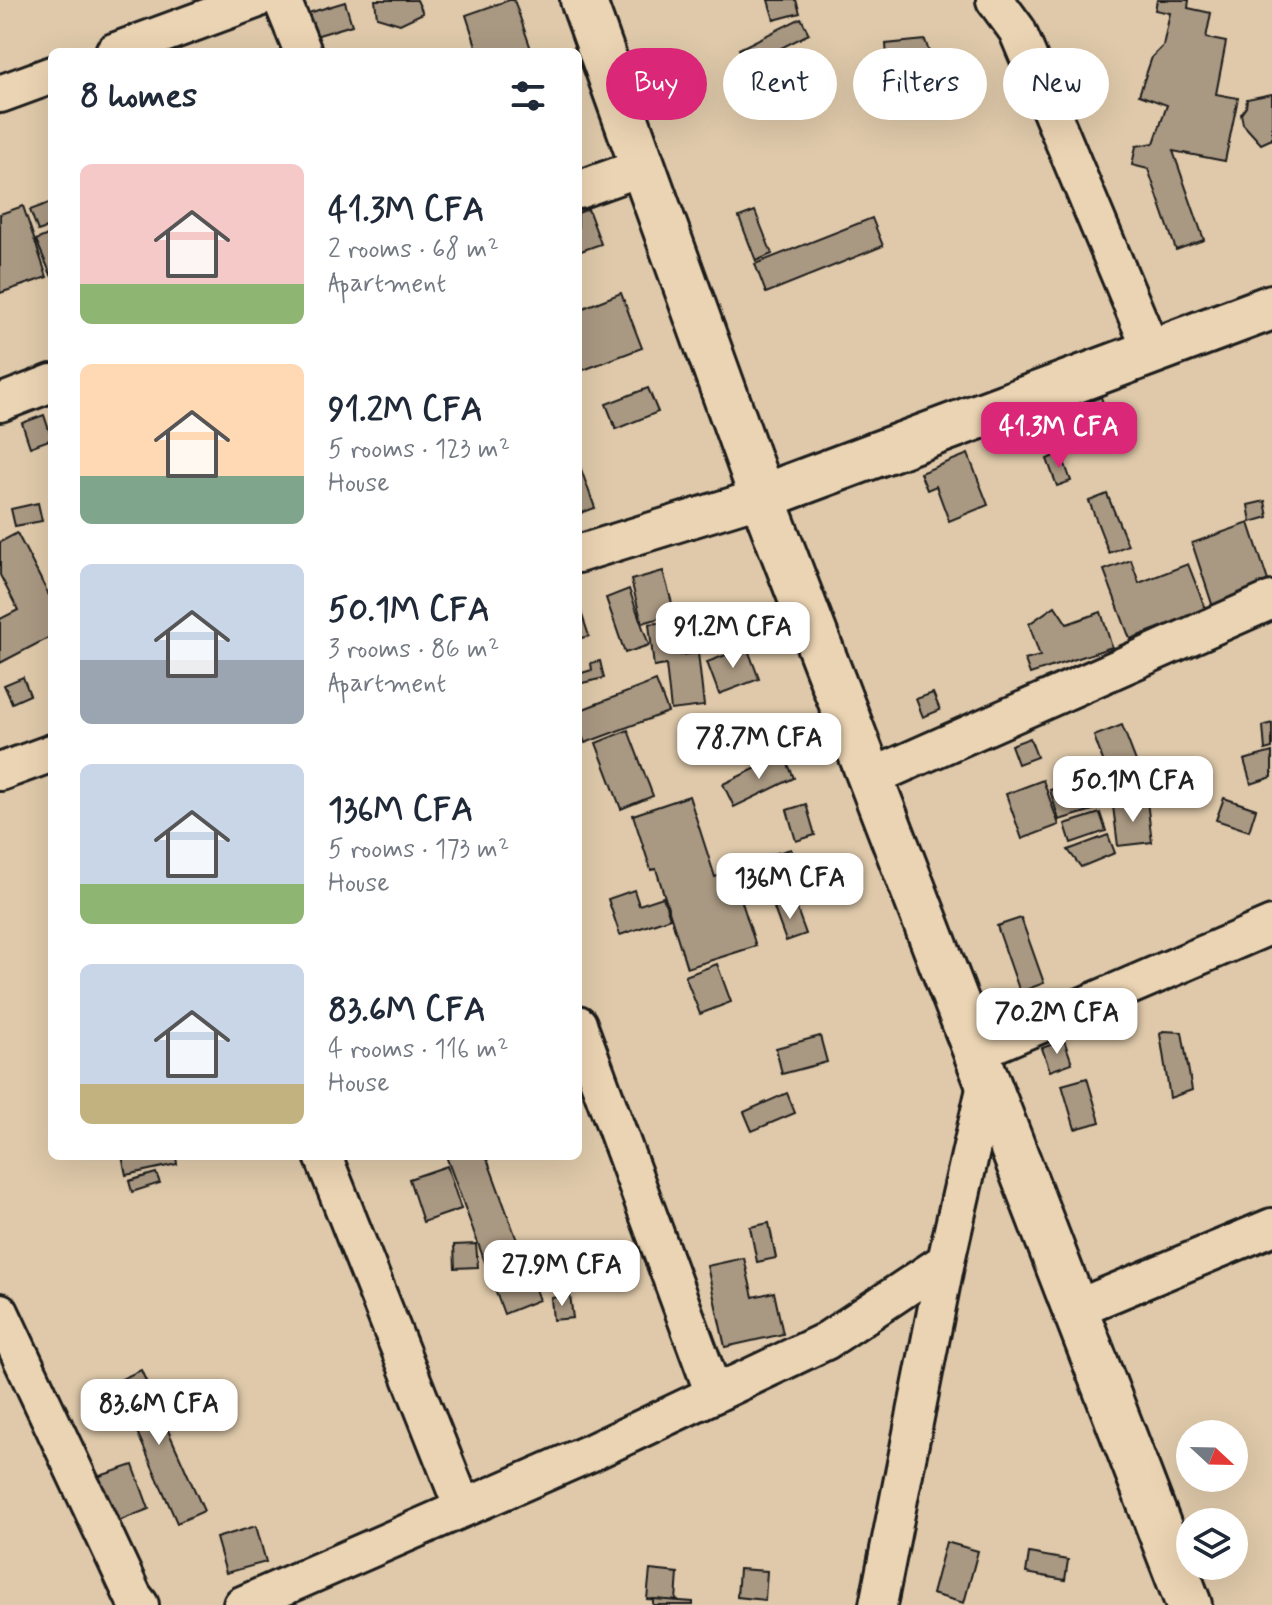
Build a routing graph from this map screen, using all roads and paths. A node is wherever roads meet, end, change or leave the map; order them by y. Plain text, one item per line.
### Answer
1 (255, 0) edge
2 (282, 0) edge
3 (583, 0) edge
4 (995, 0) edge
5 (125, 48) edge
6 (301, 48) edge
7 (48, 76) edge
8 (0, 94) edge
9 (645, 166) junction
10 (582, 189) edge
11 (1272, 307) edge
12 (1152, 352) junction
13 (48, 385) edge
14 (0, 403) edge
15 (762, 497) junction
16 (582, 553) edge
17 (1272, 600) edge
18 (48, 754) edge
19 (0, 772) edge
20 (870, 778) junction
21 (1272, 925) edge
22 (582, 1035) edge
23 (981, 1066) junction
24 (325, 1160) edge
25 (1272, 1227) edge
26 (946, 1261) junction
27 (1075, 1309) junction
28 (0, 1312) edge
29 (714, 1394) junction
30 (463, 1508) junction
31 (140, 1605) edge
32 (242, 1605) edge
33 (878, 1605) edge
34 (1189, 1605) edge

1 - 5 street
2 - 6 street
3 - 9 street
4 - 12 street
7 - 8 street
9 - 10 street
9 - 15 street
11 - 12 street
12 - 15 street
13 - 14 street
15 - 16 street
15 - 20 street
17 - 20 street
18 - 19 street
20 - 23 street
21 - 23 street
22 - 29 street
23 - 26 street
23 - 27 street
24 - 30 street
25 - 27 street
26 - 29 street
26 - 33 street
27 - 34 street
28 - 31 street
29 - 30 street
30 - 32 street

